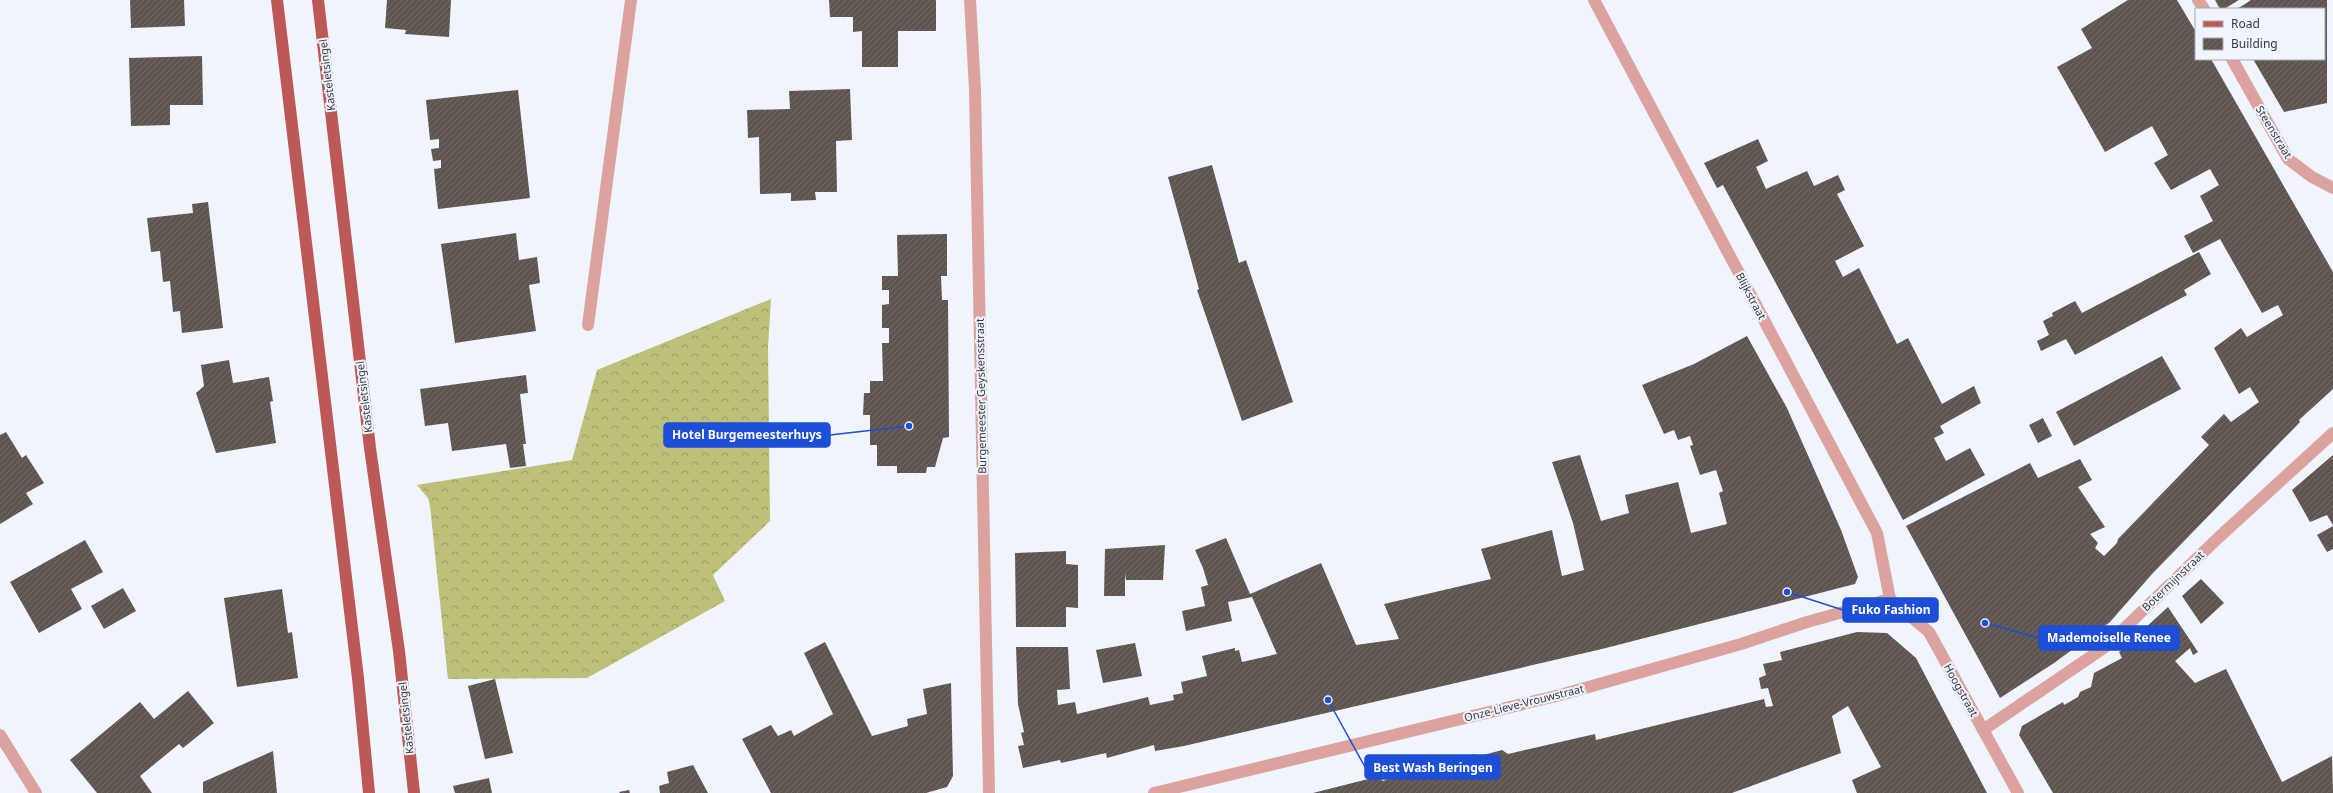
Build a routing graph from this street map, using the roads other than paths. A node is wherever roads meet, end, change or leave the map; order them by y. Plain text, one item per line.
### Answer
1 (276, 0) edge
2 (318, 0) edge
3 (631, 0) edge
4 (970, 0) edge
5 (1594, 0) edge
6 (2233, 60) edge
7 (2333, 188) edge
8 (588, 325) dead end
9 (2333, 433) edge
10 (1890, 599) junction
11 (1983, 730) junction
12 (0, 735) edge
13 (36, 793) edge
14 (369, 793) edge
15 (414, 793) edge
16 (989, 793) edge
17 (1154, 793) edge
18 (2018, 793) edge

1 - 14 main road
2 - 15 main road, Kasteletsingel
3 - 8 street
4 - 16 street, Burgemeester Geyskensstraat
5 - 10 street, Blijkstraat
6 - 7 street, Steenstraat
9 - 11 street, Botermijnstraat
10 - 11 street, Hoogstraat
10 - 17 street, Onze-Lieve-Vrouwstraat
11 - 18 street, Hoogstraat
12 - 13 street

